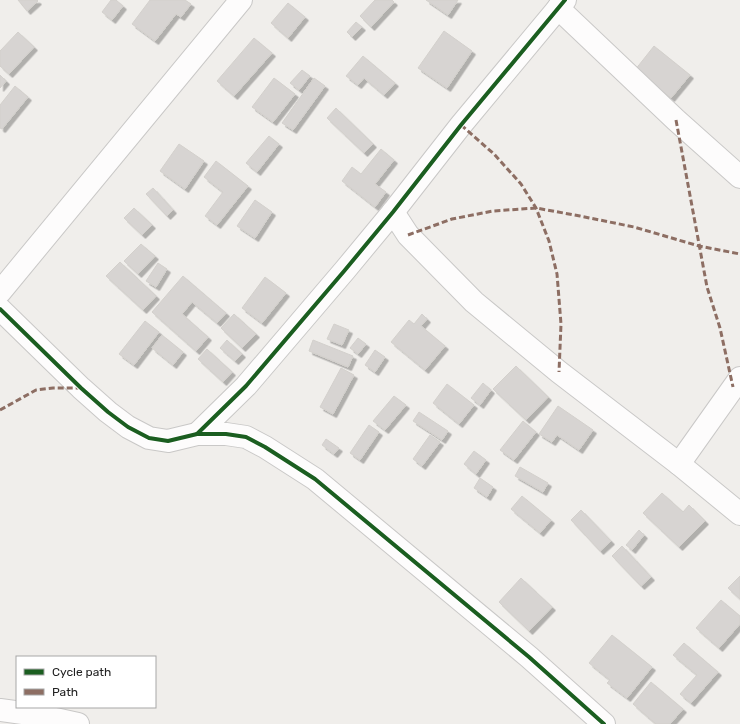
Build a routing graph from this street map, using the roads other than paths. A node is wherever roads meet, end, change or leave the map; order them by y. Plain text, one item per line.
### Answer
1 (241, 0) edge
2 (562, 4) edge
3 (740, 177) edge
4 (393, 212) junction
5 (0, 292) edge
6 (0, 309) edge
7 (740, 378) edge
8 (197, 434) junction
9 (678, 464) junction
10 (740, 514) edge
11 (0, 710) edge
12 (78, 724) edge
13 (604, 724) edge

1 - 5 street
2 - 3 street
2 - 4 street
4 - 8 street
4 - 9 street
6 - 8 street
7 - 9 street
8 - 13 street
9 - 10 street
11 - 12 street

